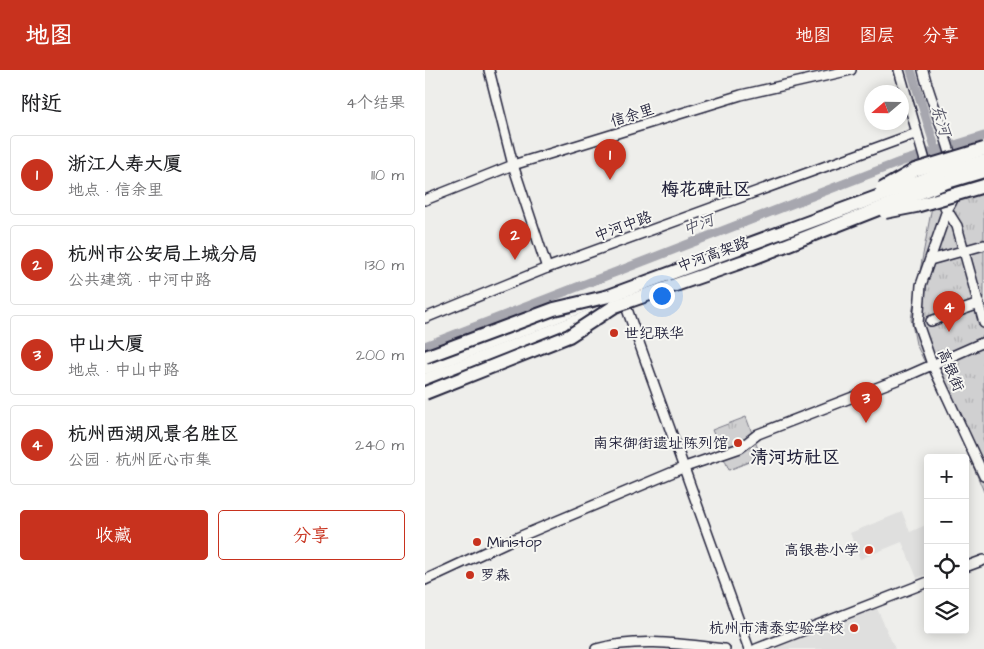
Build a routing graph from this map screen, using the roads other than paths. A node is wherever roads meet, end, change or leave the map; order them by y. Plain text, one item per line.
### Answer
1 (489, 70) edge
2 (851, 70) edge
3 (899, 70) edge
4 (923, 70) edge
5 (917, 135) junction
6 (984, 149) edge
7 (984, 161) edge
8 (513, 165) junction
9 (984, 171) edge
10 (984, 186) edge
11 (425, 200) edge
12 (947, 210) junction
13 (851, 213) junction
14 (984, 245) edge
15 (965, 251) junction
16 (930, 260) junction
17 (547, 268) junction
18 (618, 286) dead end
19 (612, 301) junction
20 (979, 304) junction
21 (425, 318) edge
22 (931, 321) dead end
23 (984, 323) edge
24 (984, 342) edge
25 (425, 357) edge
26 (932, 364) junction
27 (425, 368) edge
28 (425, 380) edge
29 (425, 393) edge
30 (685, 467) junction
31 (984, 476) edge
32 (984, 560) edge
33 (969, 566) edge
34 (425, 580) edge
35 (924, 584) edge
36 (596, 649) edge
37 (725, 649) edge
38 (749, 649) edge
39 (756, 649) edge

1 - 8 street
2 - 8 street, 信余里
3 - 5 street
4 - 12 street, 高银街
5 - 12 street
5 - 17 street, 中河中路
6 - 13 highway, bridge
7 - 13 highway, 中河高架路, bridge
8 - 11 street, 信余里
8 - 17 street
9 - 13 highway, 中河高架路, bridge
10 - 13 highway, bridge
12 - 15 street
12 - 16 street, 高银街
13 - 19 highway, 中河高架路, bridge
14 - 15 street
15 - 16 street
15 - 20 street
16 - 26 street, 高银街
17 - 21 street, 中河中路
18 - 30 street
19 - 25 highway, bridge
19 - 27 highway, 中河高架路, bridge
19 - 28 highway, 中河高架路, bridge
19 - 29 highway, bridge
20 - 22 street
20 - 23 street
24 - 26 street
26 - 30 street
26 - 31 street, 高银街
30 - 34 street
30 - 38 street
32 - 33 street
35 - 39 street
36 - 37 street

